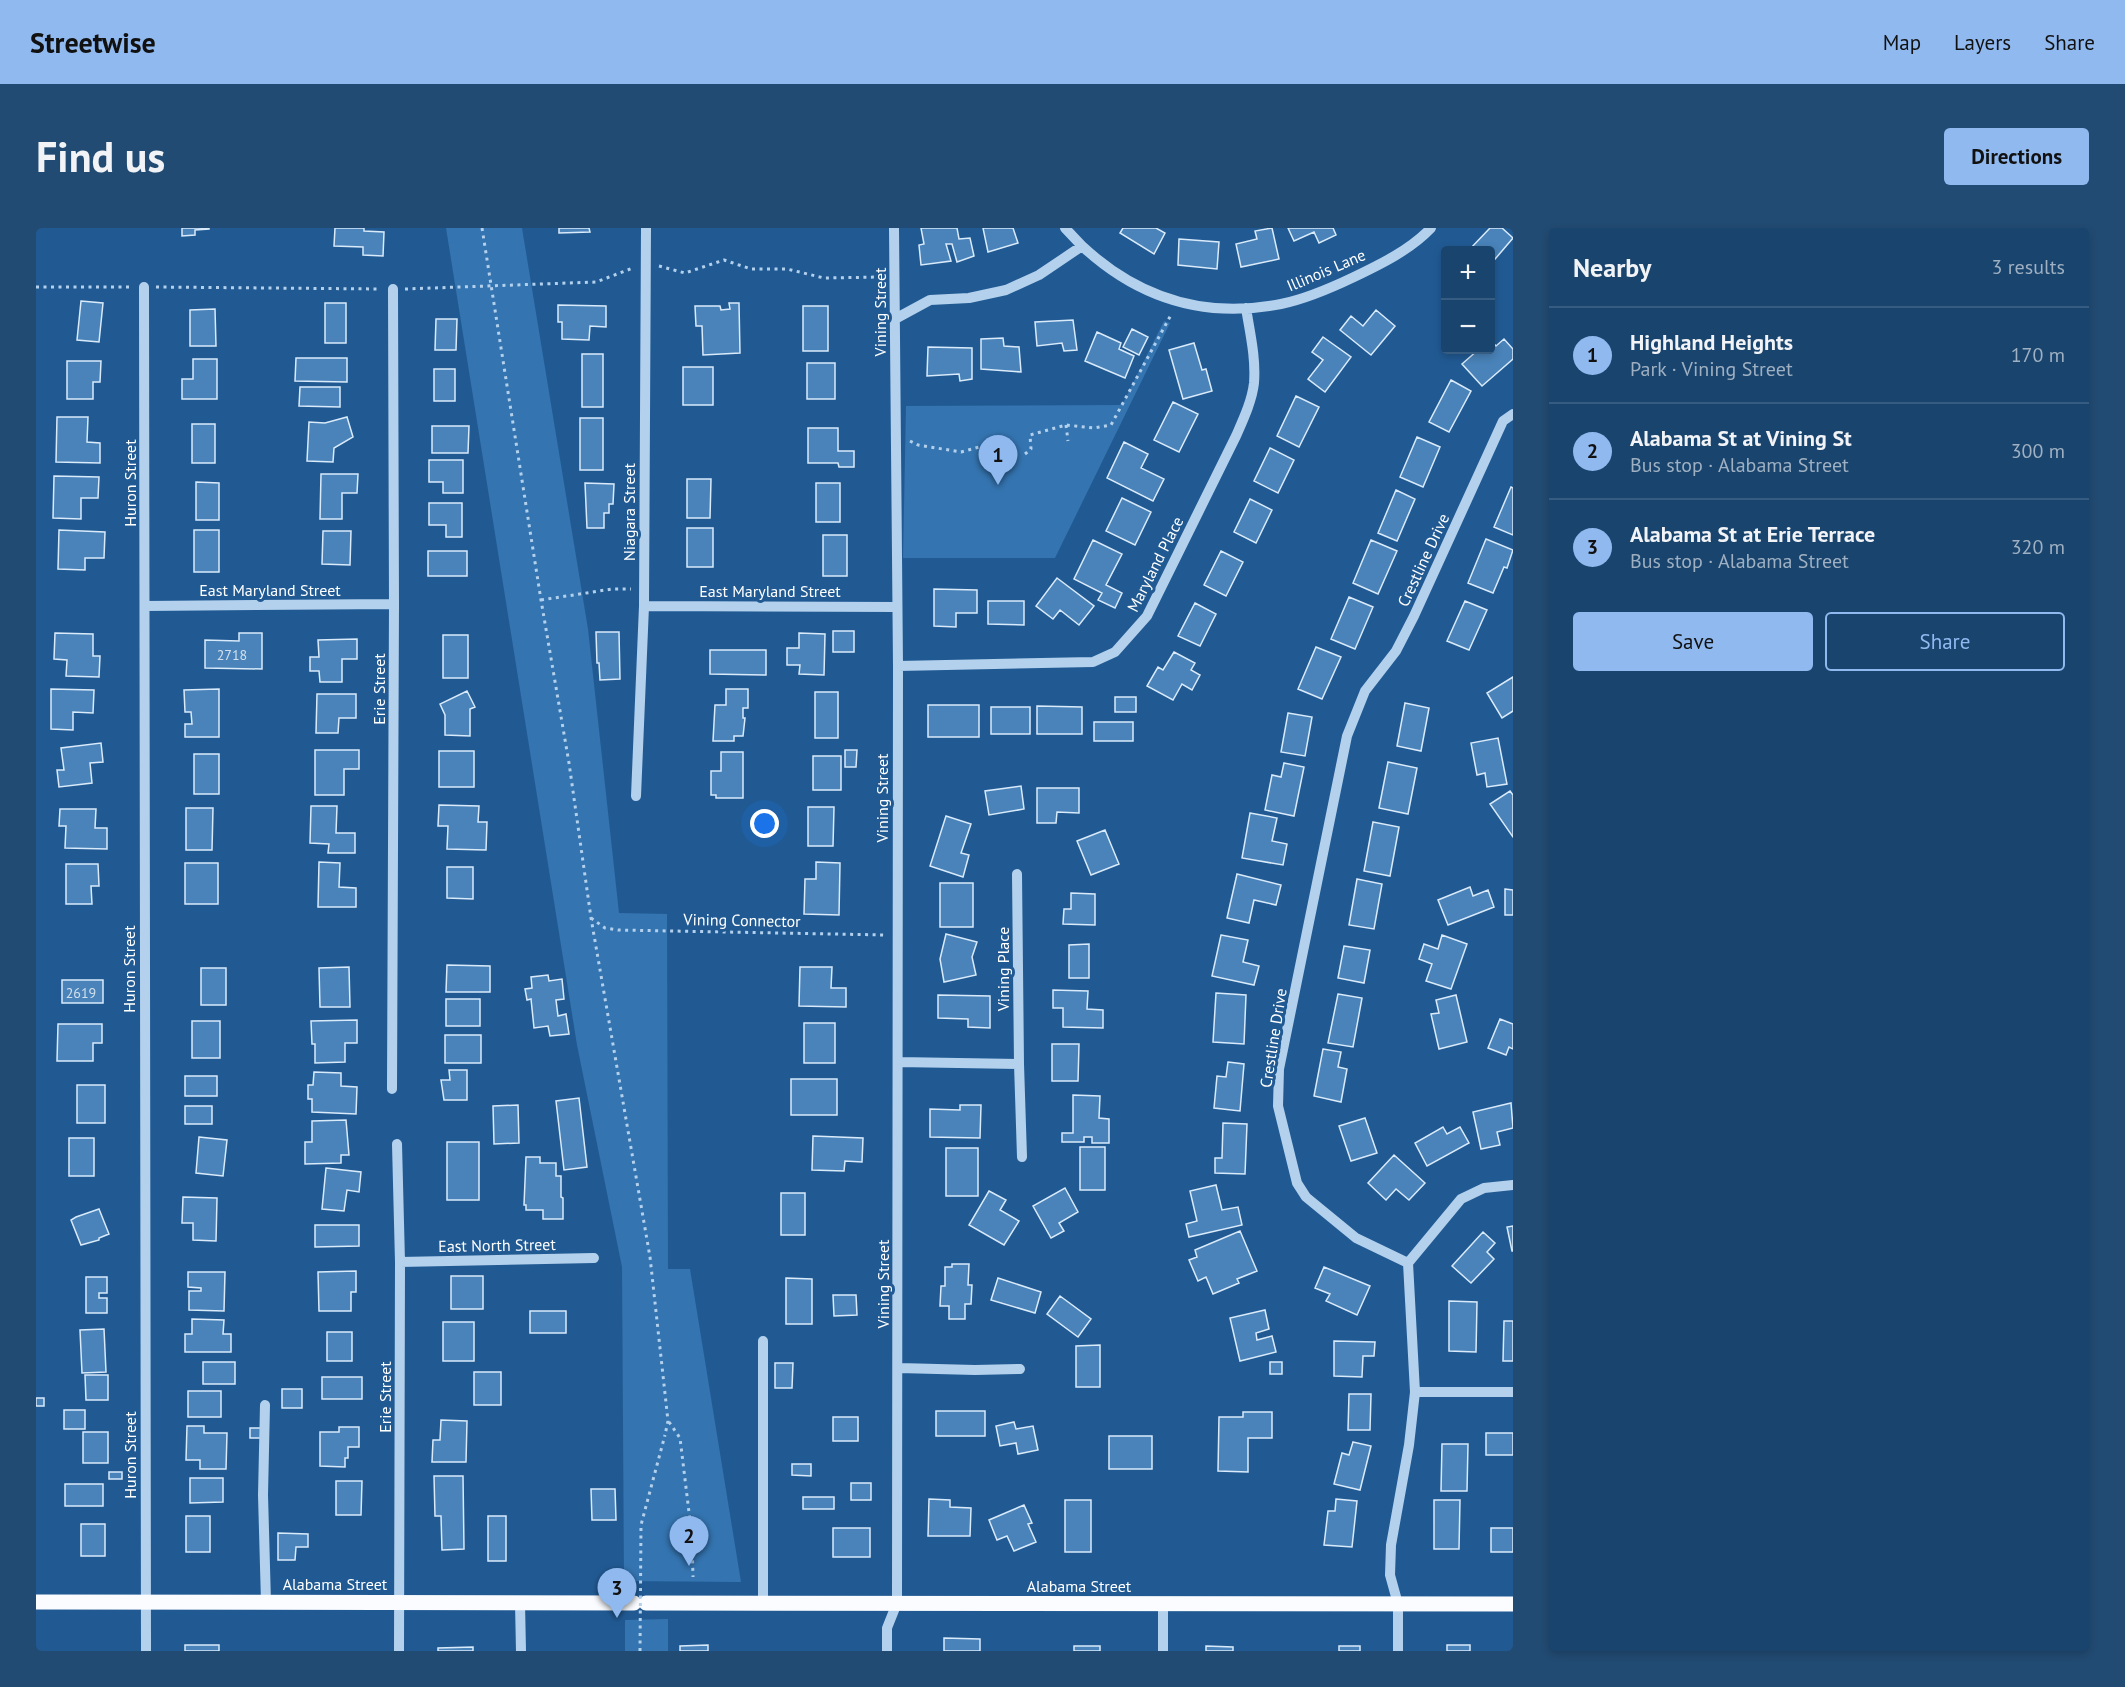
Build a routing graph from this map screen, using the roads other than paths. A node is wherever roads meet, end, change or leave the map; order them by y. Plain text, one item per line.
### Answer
1 (646, 228) edge
2 (894, 228) edge
3 (1065, 228) edge
4 (1431, 228) edge
5 (1082, 246) junction
6 (144, 287) road end
7 (393, 289) road end
8 (1246, 308) junction
9 (895, 319) junction
10 (1513, 414) edge
11 (394, 604) junction
12 (145, 606) junction
13 (644, 606) junction
14 (897, 607) junction
15 (898, 666) junction
16 (636, 796) dead end
17 (1017, 874) dead end
18 (898, 1062) junction
19 (1019, 1064) junction
20 (392, 1089) dead end
21 (397, 1144) dead end
22 (1022, 1157) dead end
23 (1513, 1185) edge
24 (594, 1258) dead end
25 (400, 1262) junction
26 (1408, 1263) junction
27 (763, 1341) dead end
28 (898, 1368) junction
29 (1020, 1369) dead end
30 (1415, 1392) junction
31 (1513, 1392) edge
32 (265, 1405) dead end
33 (36, 1602) edge
34 (146, 1602) junction
35 (266, 1602) junction
36 (400, 1602) junction
37 (520, 1603) junction
38 (763, 1603) junction
39 (897, 1603) junction
40 (1163, 1604) junction
41 (1398, 1604) junction
42 (1513, 1604) edge
43 (146, 1651) edge
44 (399, 1651) edge
45 (520, 1651) edge
46 (887, 1651) edge
47 (1163, 1651) edge
48 (1398, 1651) edge

1 - 13 street, Niagara Street
2 - 9 street, Vining Street
3 - 5 street, Illinois Lane
4 - 8 street, Illinois Lane
5 - 8 street, Illinois Lane
5 - 9 street
6 - 12 street, Huron Street
7 - 11 street, Erie Street
8 - 15 street, Maryland Place
9 - 14 street, Vining Street
10 - 26 street, Crestline Drive
11 - 12 street, East Maryland Street
11 - 20 street, Erie Street
12 - 34 street, Huron Street
13 - 14 street, East Maryland Street
13 - 16 street, Niagara Street
14 - 15 street, Vining Street
15 - 18 street, Vining Street
17 - 19 street, Vining Place
18 - 19 street
18 - 28 street, Vining Street
19 - 22 street, Vining Place
21 - 25 street, Erie Street
23 - 26 street
24 - 25 street, East North Street
25 - 36 street, Erie Street
26 - 30 street
27 - 38 street
28 - 29 street
28 - 39 street, Vining Street
30 - 31 street
30 - 41 street
32 - 35 street
33 - 34 main road, Alabama Street
34 - 35 main road, Alabama Street
34 - 43 street, Huron Street
35 - 36 main road, Alabama Street
36 - 37 main road, Alabama Street
36 - 44 street, Erie Street
37 - 38 main road, Alabama Street
37 - 45 street
38 - 39 main road, Alabama Street
39 - 40 main road, Alabama Street
39 - 46 street, Vining Street
40 - 41 main road, Alabama Street
40 - 47 street
41 - 42 main road, Alabama Street
41 - 48 street

